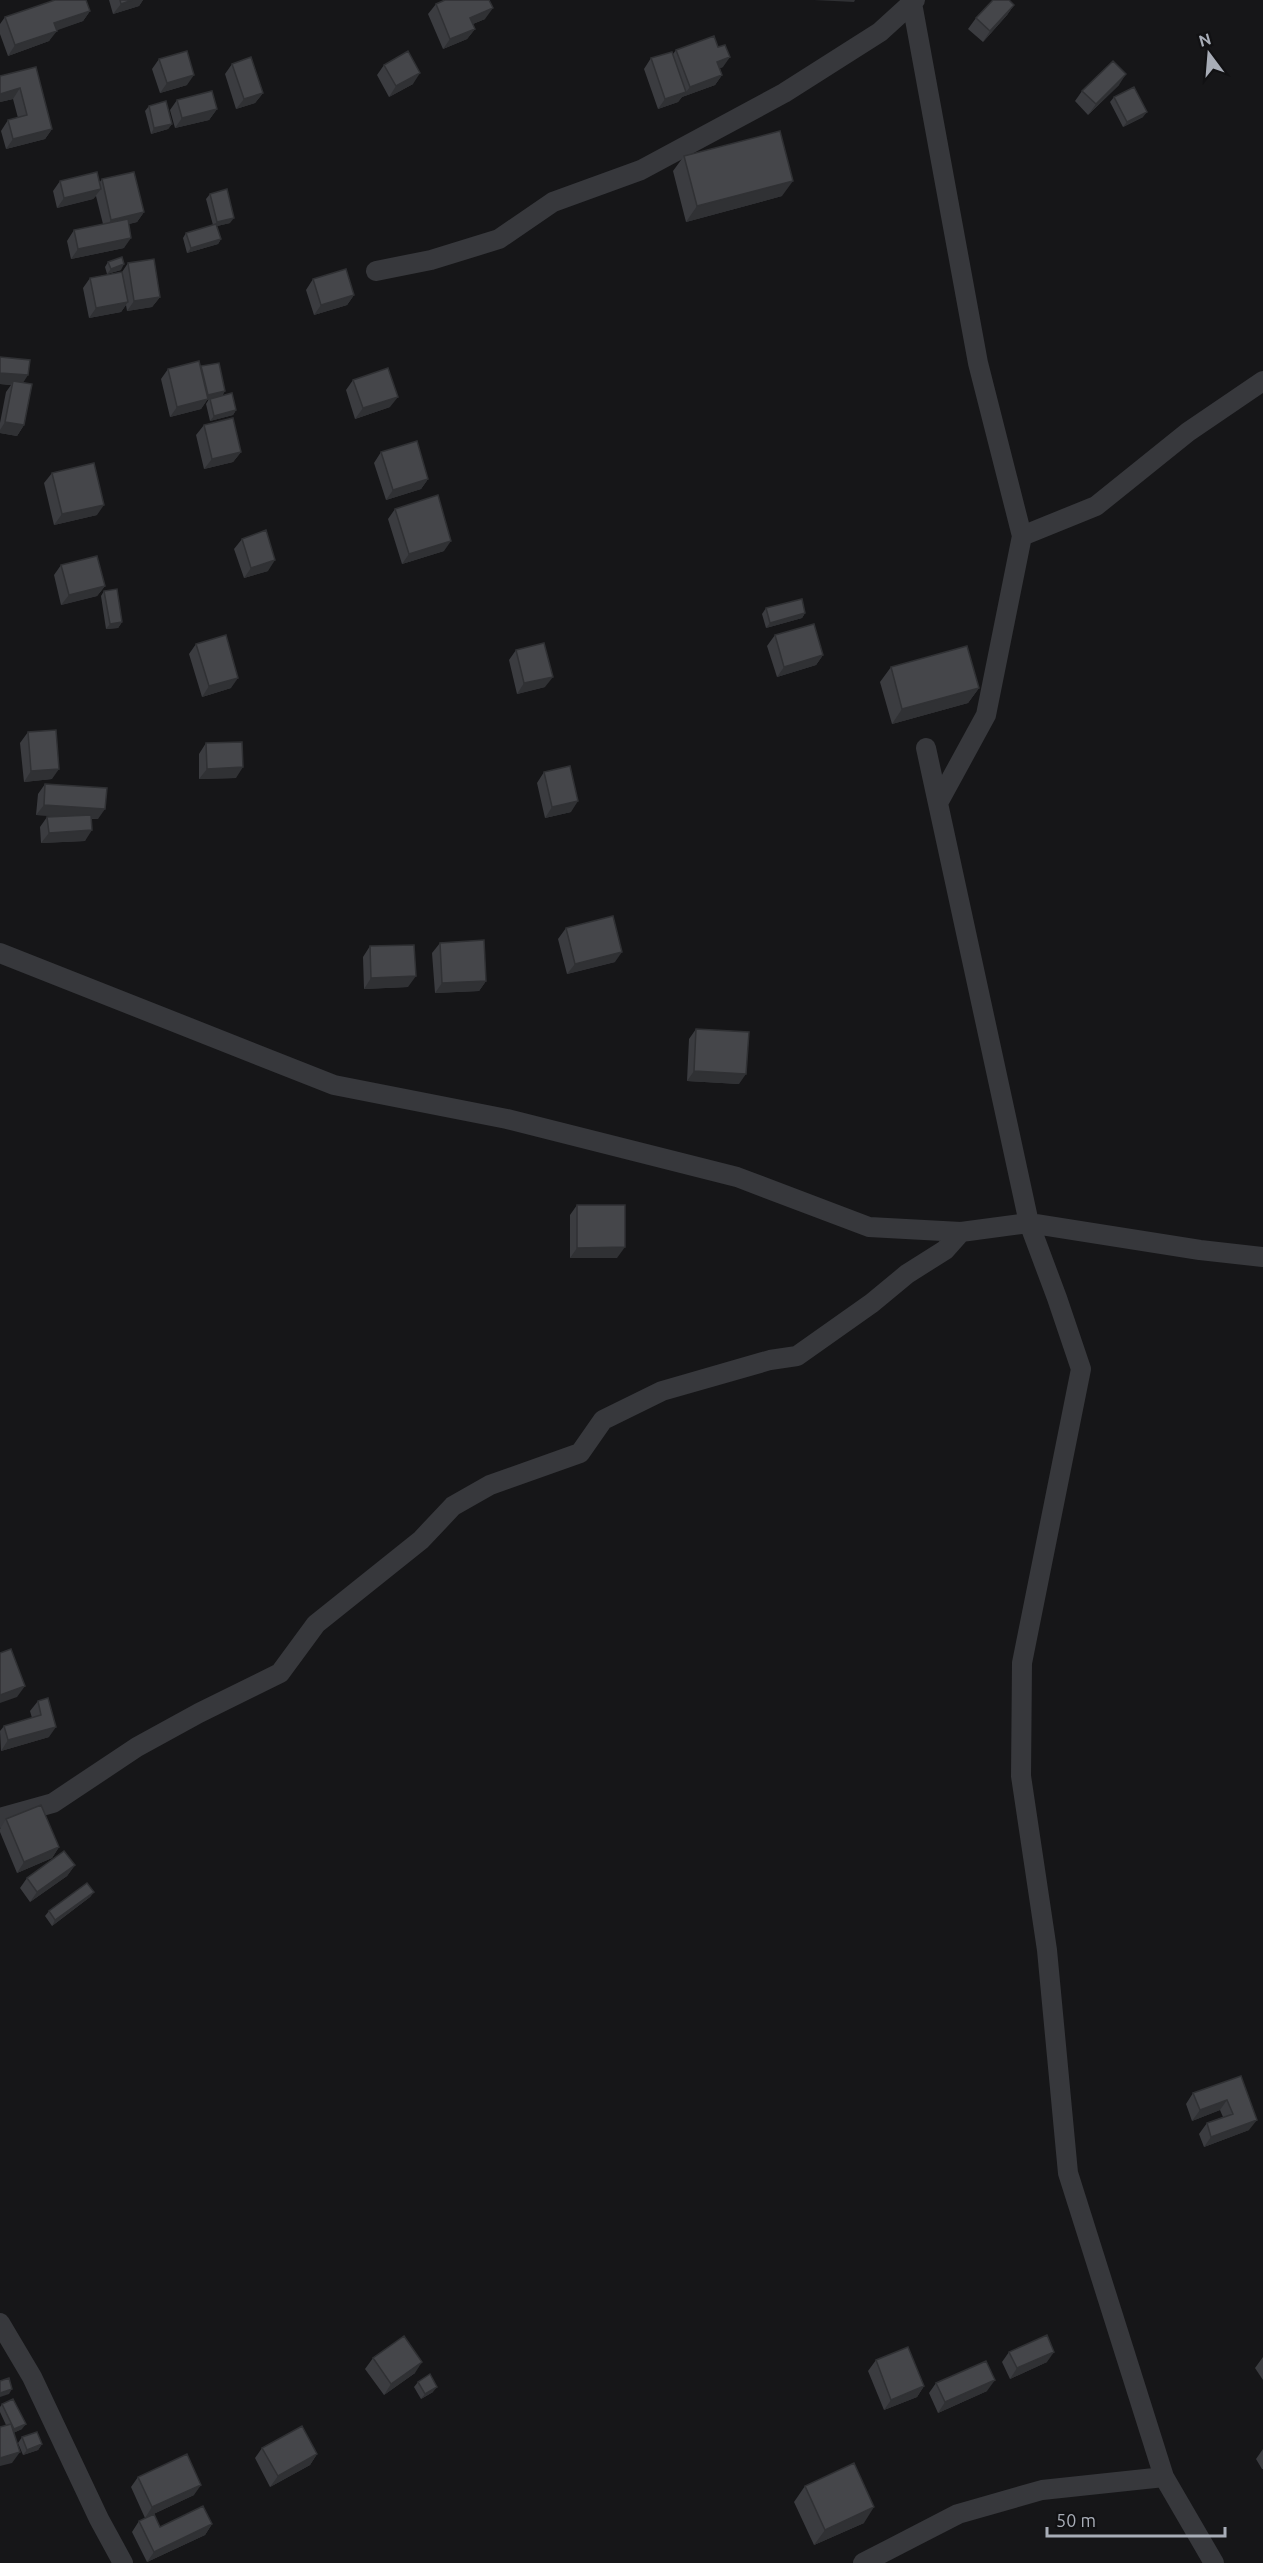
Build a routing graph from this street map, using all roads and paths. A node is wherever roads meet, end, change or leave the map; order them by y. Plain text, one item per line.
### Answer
1 (914, 2) edge
2 (376, 271) dead end
3 (1263, 381) edge
4 (1022, 536) junction
5 (926, 748) dead end
6 (938, 803) junction
7 (0, 953) edge
8 (1029, 1223) junction
9 (962, 1232) junction
10 (1263, 1257) edge
11 (0, 1818) edge
12 (0, 2323) edge
13 (1164, 2477) junction
14 (123, 2563) edge
15 (862, 2563) edge
16 (1214, 2563) edge

1 - 2 street
1 - 4 street
3 - 4 street
4 - 6 street
5 - 6 street
6 - 8 street
7 - 9 street
8 - 9 street
8 - 10 street
8 - 13 street
9 - 11 street
12 - 14 street
13 - 15 street
13 - 16 street

